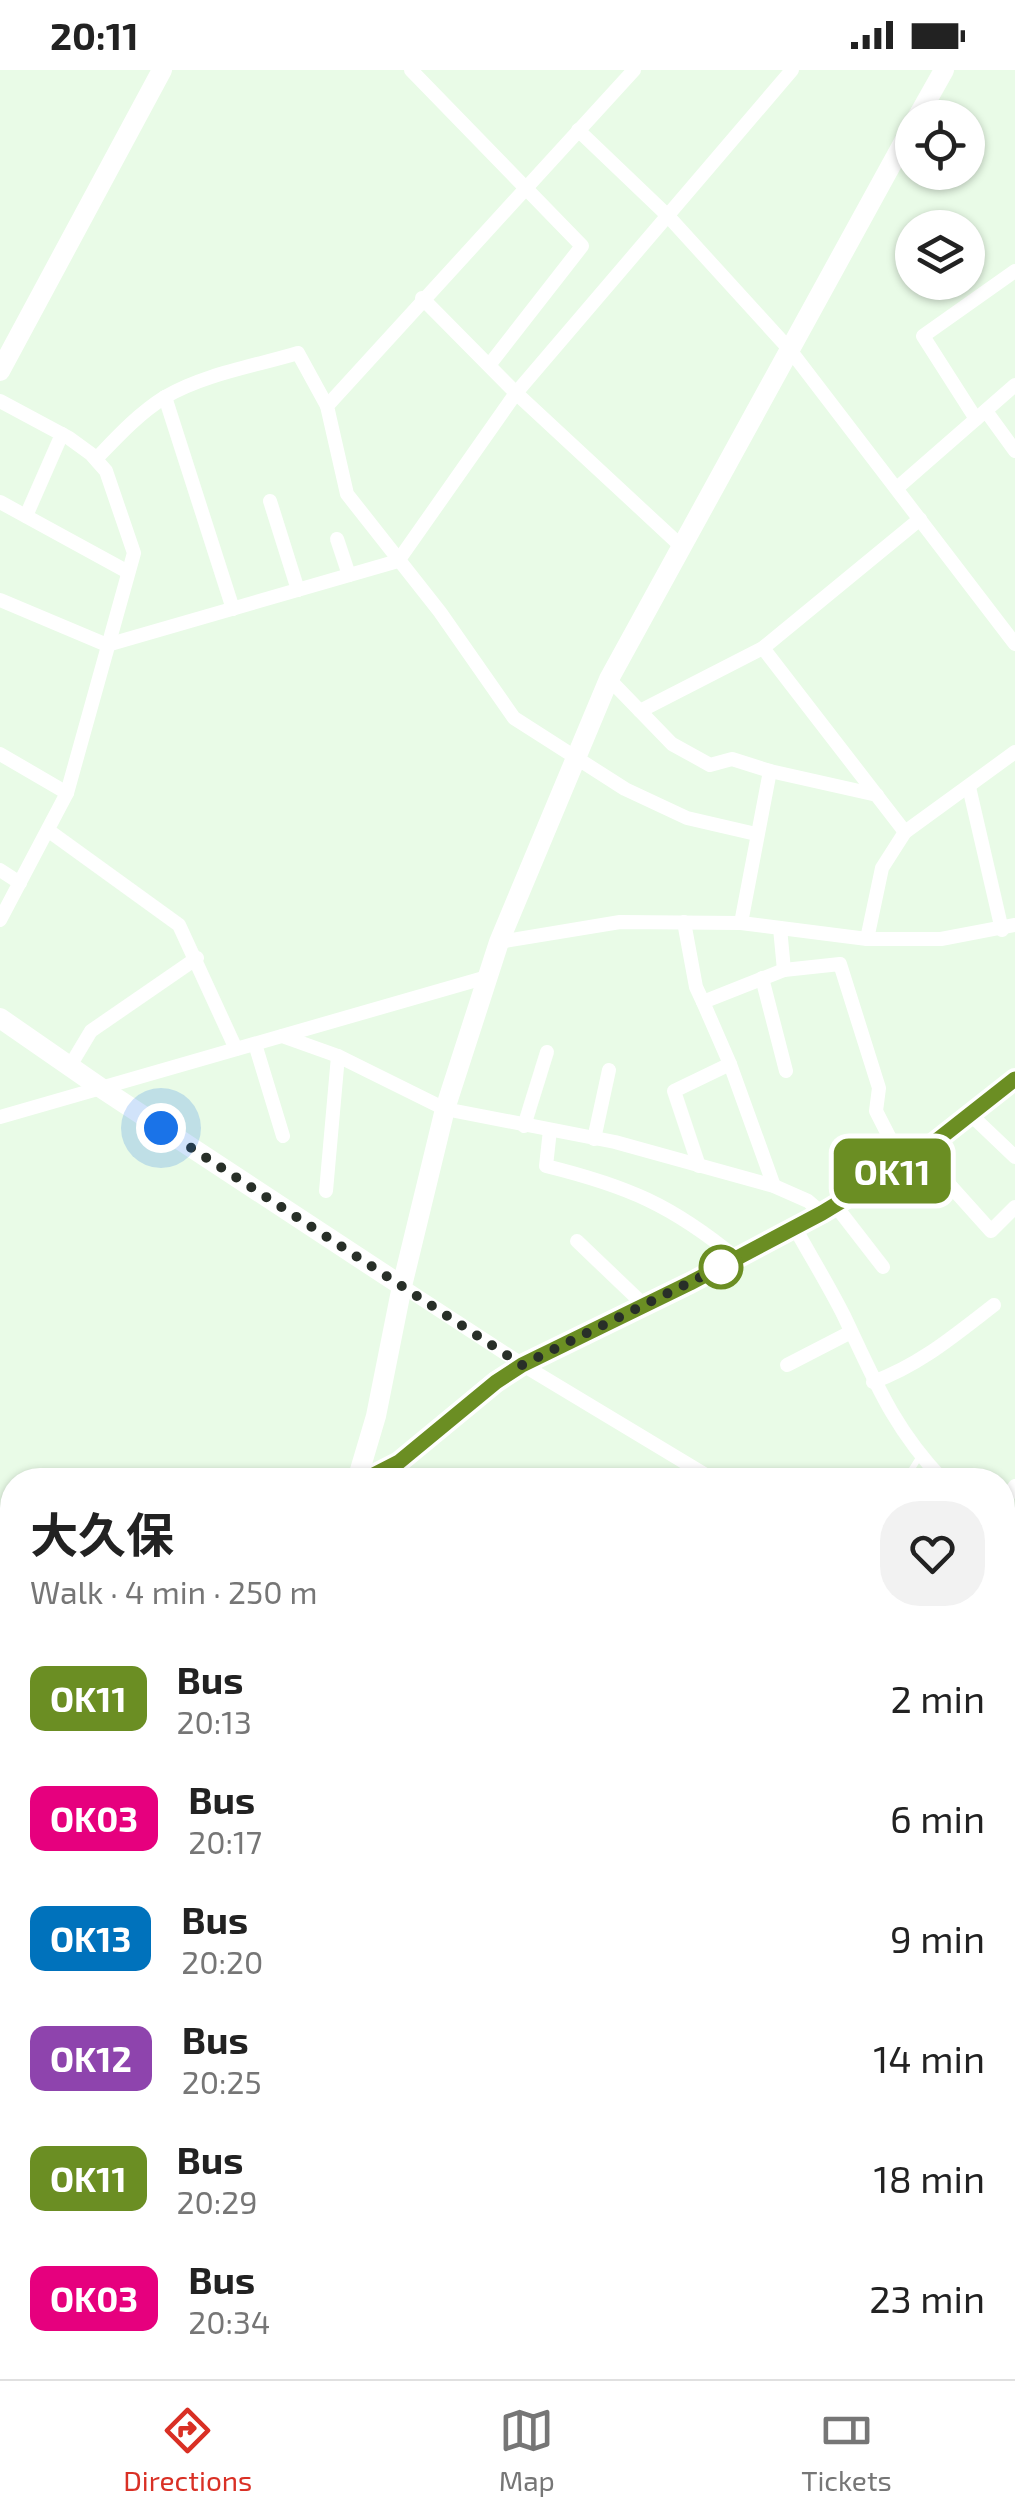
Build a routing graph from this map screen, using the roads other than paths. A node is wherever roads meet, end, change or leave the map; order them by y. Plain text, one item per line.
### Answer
1 (162, 70) edge
2 (411, 70) edge
3 (634, 70) edge
4 (792, 70) edge
5 (944, 70) edge
6 (928, 100) edge
7 (578, 130) junction
8 (895, 157) edge
9 (525, 188) junction
10 (668, 216) junction
11 (1015, 270) edge
12 (422, 298) junction
13 (6, 345) edge
14 (790, 350) junction
15 (490, 364) junction
16 (0, 371) edge
17 (1015, 385) edge
18 (516, 393) junction
19 (165, 397) junction
20 (0, 401) edge
21 (326, 406) junction
22 (981, 415) junction
23 (62, 434) junction
24 (1015, 451) edge
25 (96, 459) junction
26 (897, 488) junction
27 (270, 501) dead end
28 (0, 502) edge
29 (26, 516) junction
30 (920, 519) junction
31 (337, 539) dead end
32 (682, 547) junction
33 (398, 561) junction
34 (128, 572) junction
35 (349, 576) junction
36 (298, 590) junction
37 (0, 600) edge
38 (234, 609) junction
39 (1013, 637) edge
40 (106, 645) junction
41 (764, 648) junction
42 (609, 679) junction
43 (640, 710) junction
44 (1015, 752) edge
45 (0, 754) edge
46 (576, 756) junction
47 (770, 772) junction
48 (969, 787) junction
49 (67, 793) junction
50 (877, 795) junction
51 (49, 831) junction
52 (905, 832) junction
53 (756, 834) junction
54 (0, 870) edge
55 (20, 883) junction
56 (0, 920) edge
57 (684, 922) junction
58 (740, 923) junction
59 (780, 928) junction
60 (1009, 928) edge
61 (867, 939) junction
62 (499, 942) junction
63 (196, 958) junction
64 (784, 970) junction
65 (487, 977) junction
66 (762, 978) junction
67 (702, 1002) junction
68 (0, 1018) edge
69 (282, 1036) junction
70 (254, 1044) junction
71 (236, 1049) junction
72 (547, 1052) dead end
73 (338, 1056) junction
74 (730, 1064) junction
75 (70, 1066) junction
76 (609, 1070) dead end
77 (786, 1071) dead end
78 (1015, 1079) edge
79 (100, 1088) junction
80 (445, 1109) junction
81 (971, 1115) junction
82 (0, 1117) edge
83 (524, 1126) junction
84 (550, 1130) junction
85 (282, 1136) dead end
86 (594, 1138) junction
87 (1015, 1157) edge
88 (912, 1158) junction
89 (699, 1166) junction
90 (774, 1186) junction
91 (326, 1191) dead end
92 (1015, 1207) edge
93 (829, 1209) junction
94 (795, 1228) junction
95 (577, 1241) dead end
96 (736, 1258) junction
97 (882, 1266) dead end
98 (402, 1286) junction
99 (994, 1305) dead end
100 (645, 1306) junction
101 (851, 1332) junction
102 (522, 1365) junction
103 (787, 1365) dead end
104 (873, 1382) junction
105 (921, 1455) junction
106 (363, 1468) edge
107 (386, 1468) edge
108 (694, 1468) edge
109 (913, 1468) edge
110 (932, 1468) edge

1 - 13 street
2 - 9 street
3 - 7 street
4 - 10 street
5 - 6 street
7 - 9 street
7 - 10 street
8 - 14 street
9 - 12 street
9 - 15 street
10 - 14 street
10 - 18 street
11 - 22 street
12 - 15 street
12 - 21 street
13 - 16 street
14 - 26 street
14 - 32 street
15 - 18 street
17 - 22 street
18 - 32 street
18 - 33 street
19 - 21 street
19 - 25 street
19 - 38 street
20 - 23 street
21 - 33 street
22 - 24 street
22 - 26 street
23 - 25 street
23 - 29 street
25 - 34 street
26 - 30 street
27 - 36 street
28 - 29 street
29 - 34 street
30 - 39 street
30 - 41 street
31 - 35 street
32 - 42 street
33 - 35 street
33 - 46 street
34 - 40 street
35 - 36 street
36 - 38 street
37 - 40 street
38 - 40 street
40 - 49 street
41 - 43 street
41 - 50 street
42 - 43 street
42 - 46 street
43 - 47 street
44 - 48 street
45 - 49 street
46 - 53 street
46 - 62 street
47 - 50 street
47 - 53 street
48 - 52 street
48 - 60 street
49 - 51 street
50 - 52 street
51 - 55 street
51 - 63 street
52 - 61 street
53 - 58 street
54 - 55 street
55 - 56 street
57 - 58 street
57 - 62 street
57 - 67 street
58 - 59 street
59 - 61 street
59 - 64 street
60 - 61 street
62 - 65 street
63 - 71 street
63 - 75 street
64 - 66 street
64 - 88 street
65 - 69 street
65 - 80 street
66 - 67 street
66 - 77 street
67 - 74 street
68 - 75 street
69 - 70 street
69 - 73 street
70 - 71 street
70 - 85 street
71 - 79 street
72 - 83 street
73 - 80 street
73 - 91 street
74 - 89 street
74 - 90 street
75 - 79 street
76 - 86 street
78 - 81 street
79 - 82 street
79 - 98 street
80 - 83 street
80 - 98 street
81 - 87 street
81 - 88 street
83 - 84 street
84 - 86 street
84 - 96 street
86 - 89 street
88 - 92 street
88 - 93 street
89 - 90 street
90 - 93 street
93 - 94 street
93 - 97 street
94 - 96 street
94 - 101 street
95 - 100 street
96 - 100 street
98 - 102 street
98 - 106 street
99 - 104 street
100 - 102 street
101 - 103 street
101 - 104 street
102 - 107 street
102 - 108 street
104 - 105 street
105 - 109 lane
105 - 110 street

